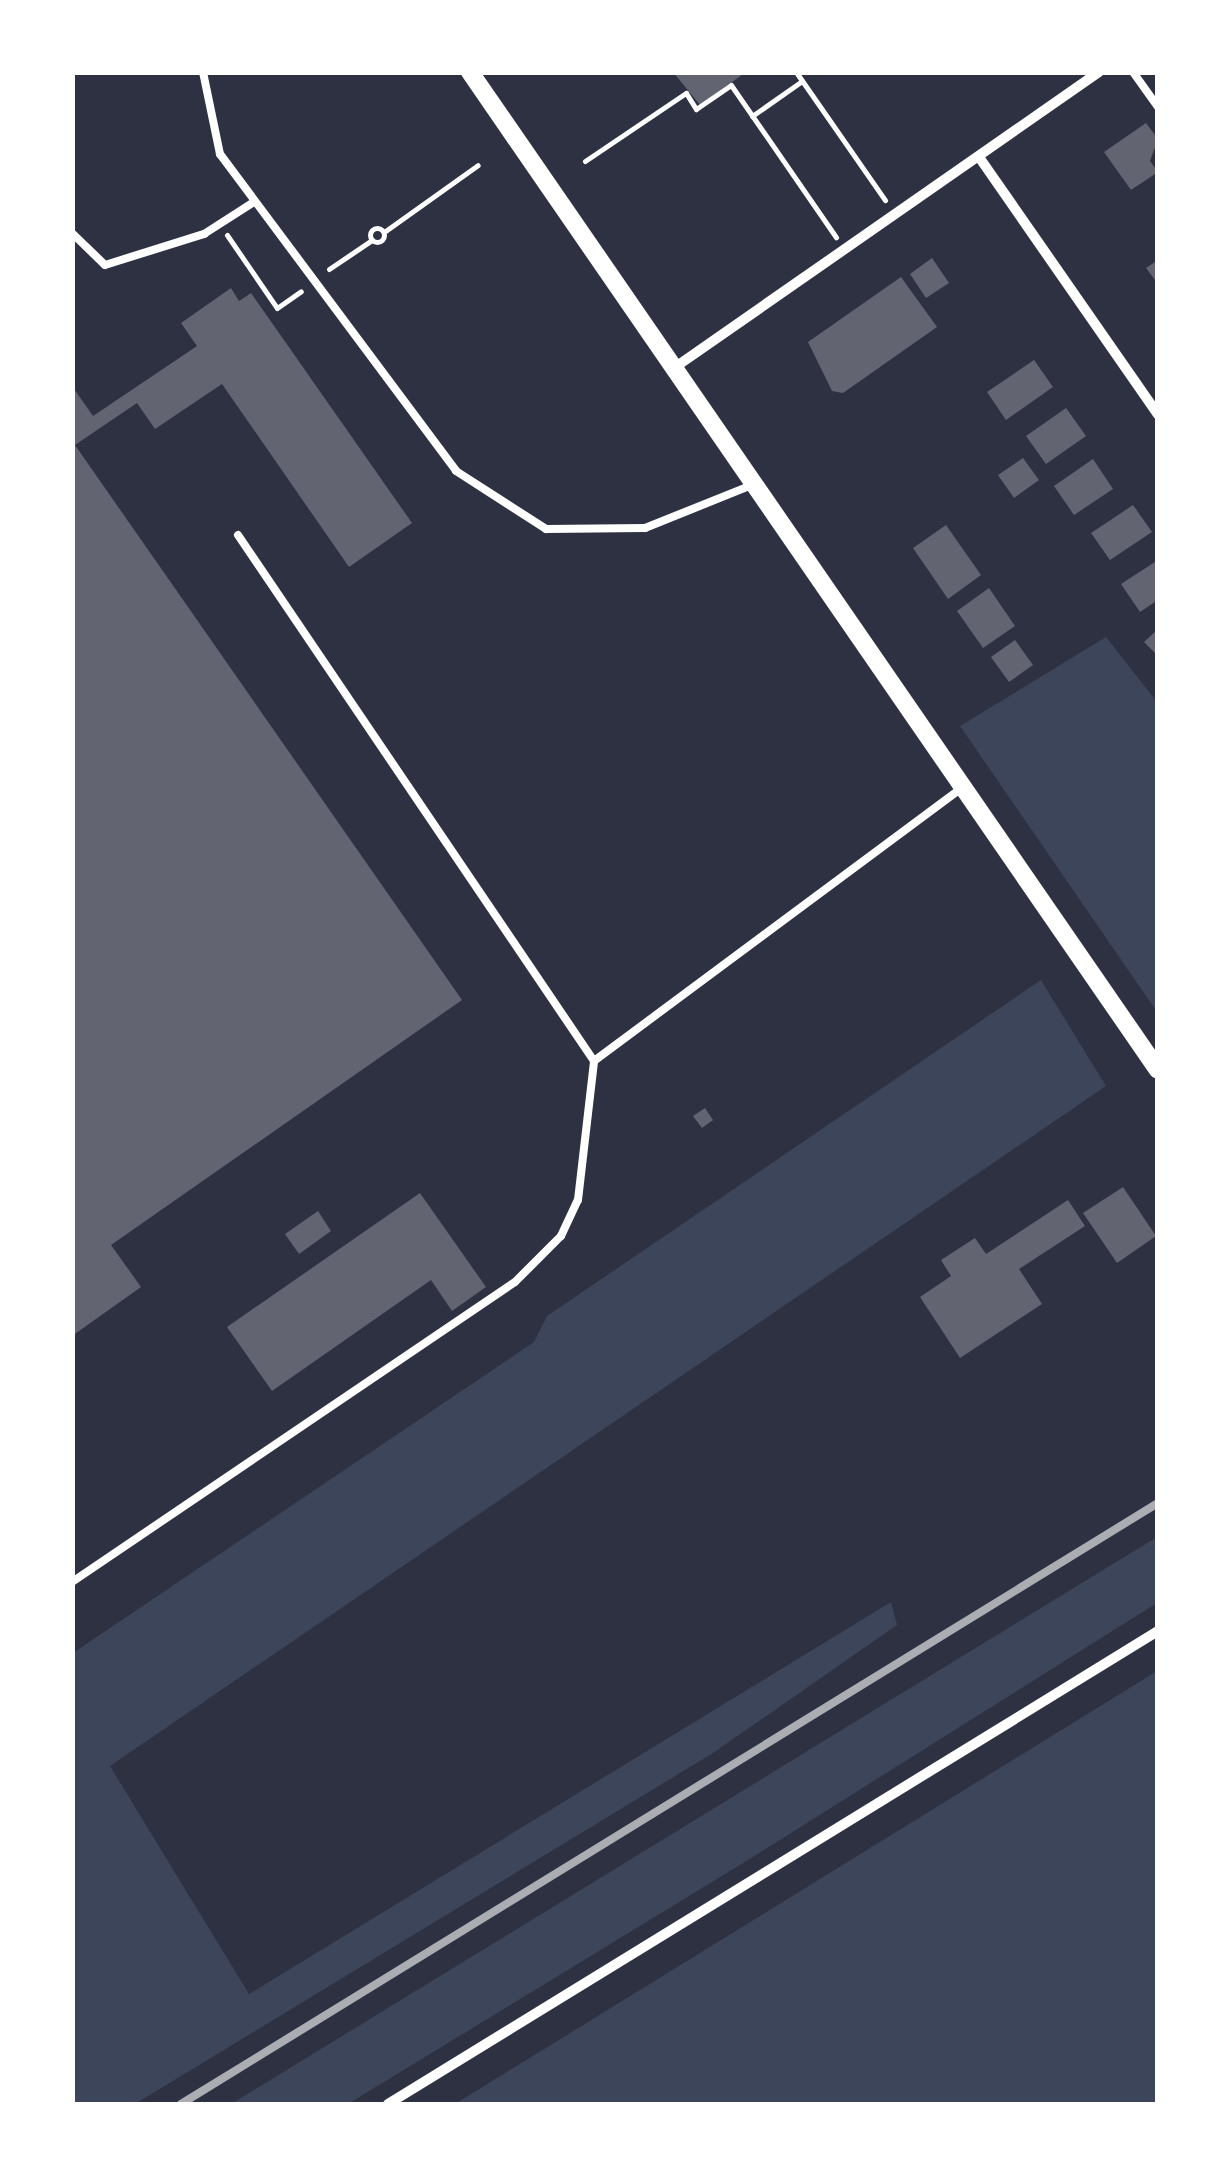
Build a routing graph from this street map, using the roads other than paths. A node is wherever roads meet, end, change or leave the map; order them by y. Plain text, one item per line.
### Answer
1 (202, 72) edge
2 (470, 72) edge
3 (1099, 72) edge
4 (1134, 72) edge
5 (1158, 107) edge
6 (979, 157) junction
7 (254, 202) junction
8 (72, 233) edge
9 (674, 368) junction
10 (1158, 415) edge
11 (754, 485) junction
12 (238, 535) dead end
13 (962, 788) junction
14 (594, 1061) junction
15 (1158, 1070) edge
16 (72, 1582) edge
17 (1158, 1631) edge
18 (388, 2104) edge

1 - 7 lane
2 - 9 street
3 - 6 street
4 - 5 lane
6 - 9 street
6 - 10 street
7 - 8 lane
7 - 11 lane
9 - 11 street
11 - 13 street
12 - 14 lane
13 - 14 lane
13 - 15 street
14 - 16 lane
17 - 18 street

